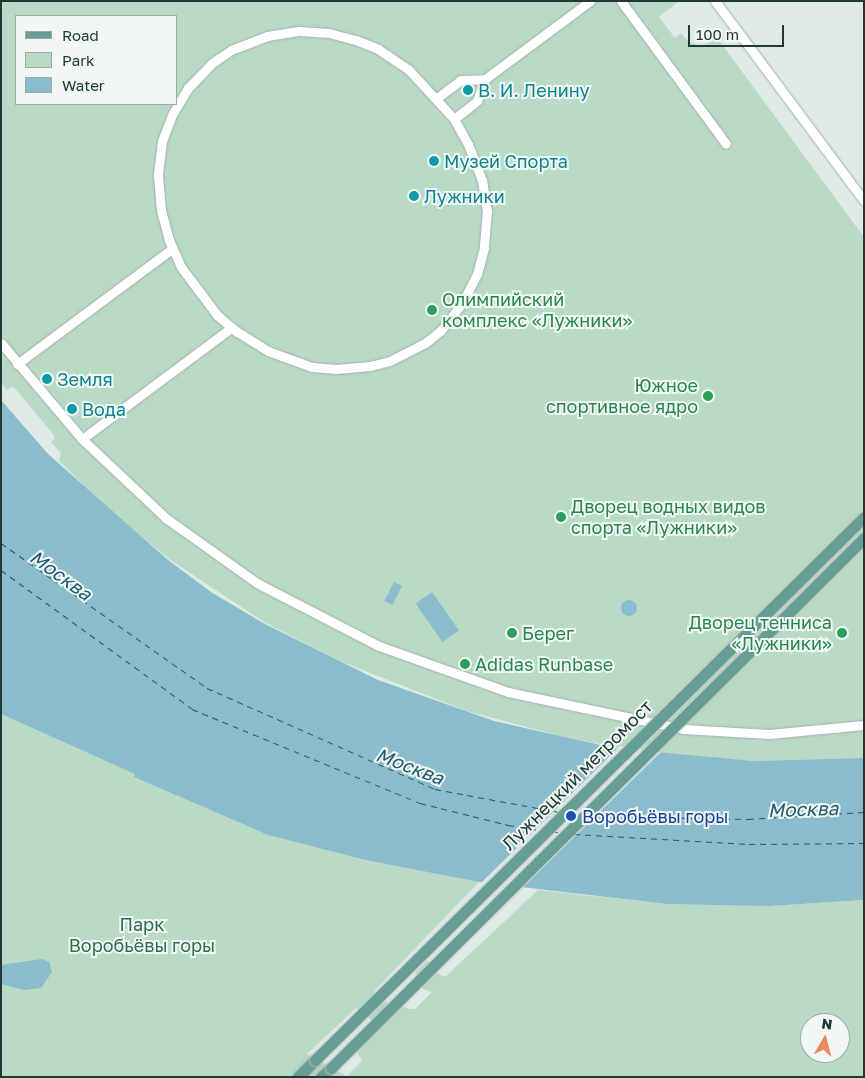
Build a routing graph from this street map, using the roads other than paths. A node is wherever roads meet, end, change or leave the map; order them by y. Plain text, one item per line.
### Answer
1 (590, 1) edge
2 (621, 1) edge
3 (715, 1) edge
4 (485, 79) junction
5 (437, 98) junction
6 (454, 119) junction
7 (726, 144) dead end
8 (864, 201) edge
9 (168, 252) junction
10 (231, 328) junction
11 (1, 343) edge
12 (17, 364) junction
13 (82, 440) junction
14 (864, 517) edge
15 (864, 538) edge
16 (864, 725) edge
17 (298, 1077) edge
18 (321, 1077) edge

1 - 4 street
2 - 7 street
3 - 8 street
4 - 5 street
4 - 6 street
5 - 6 street
5 - 9 street
6 - 10 street
9 - 10 street
9 - 12 street
10 - 13 street
11 - 12 street
12 - 13 street
13 - 16 street
14 - 17 main road, Лужнецкий метромост, bridge
15 - 18 main road, Лужнецкий метромост, bridge

